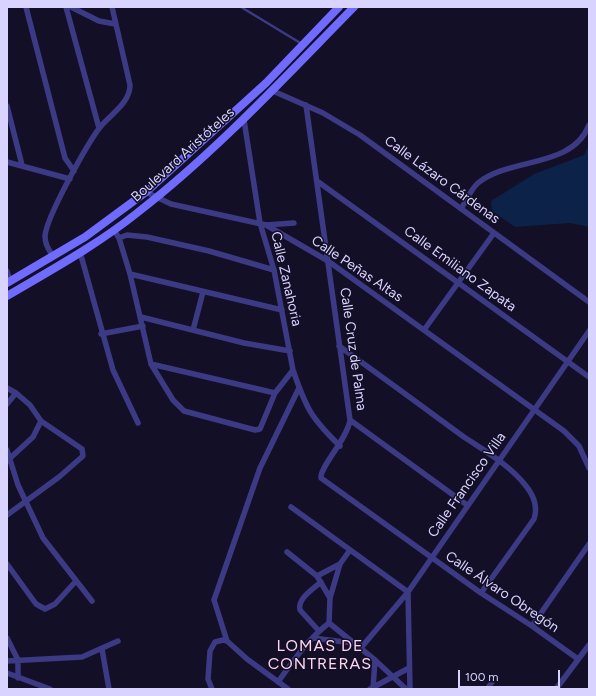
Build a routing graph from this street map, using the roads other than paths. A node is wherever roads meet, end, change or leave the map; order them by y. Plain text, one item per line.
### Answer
1 (26, 7) edge
2 (66, 7) edge
3 (70, 7) edge
4 (112, 7) edge
5 (240, 7) edge
6 (339, 7) edge
7 (354, 7) edge
8 (115, 24) junction
9 (302, 45) junction
10 (273, 91) junction
11 (306, 105) junction
12 (7, 106) edge
13 (244, 120) junction
14 (589, 125) edge
15 (99, 128) junction
16 (7, 162) edge
17 (22, 165) junction
18 (74, 171) junction
19 (70, 179) junction
20 (316, 181) junction
21 (146, 192) junction
22 (157, 198) junction
23 (461, 208) junction
24 (294, 223) dead end
25 (263, 224) junction
26 (114, 230) junction
27 (494, 233) junction
28 (119, 238) junction
29 (80, 252) junction
30 (52, 255) junction
31 (328, 261) junction
32 (274, 270) junction
33 (7, 271) edge
34 (130, 274) junction
35 (8, 282) edge
36 (458, 282) junction
37 (203, 292) junction
38 (7, 296) edge
39 (589, 302) edge
40 (282, 310) junction
41 (141, 317) junction
42 (143, 326) junction
43 (193, 330) junction
44 (424, 330) junction
45 (589, 331) edge
46 (101, 334) junction
47 (339, 346) junction
48 (290, 351) junction
49 (567, 361) junction
50 (151, 364) junction
51 (293, 370) junction
52 (589, 377) edge
53 (7, 388) edge
54 (299, 388) junction
55 (275, 392) junction
56 (16, 393) junction
57 (7, 404) edge
58 (534, 409) junction
59 (350, 420) junction
60 (41, 421) junction
61 (138, 423) dead end
62 (340, 446) junction
63 (7, 450) edge
64 (8, 460) edge
65 (498, 461) junction
66 (589, 468) edge
67 (322, 470) joint
68 (27, 502) junction
69 (467, 505) junction
70 (291, 507) dead end
71 (7, 515) edge
72 (589, 544) edge
73 (350, 550) junction
74 (287, 552) dead end
75 (431, 558) junction
76 (7, 564) edge
77 (340, 564) junction
78 (317, 576) junction
79 (76, 581) junction
80 (320, 582) junction
81 (408, 592) junction
82 (481, 593) junction
83 (330, 598) junction
84 (92, 601) dead end
85 (329, 623) junction
86 (532, 626) junction
87 (319, 631) junction
88 (7, 638) edge
89 (313, 638) junction
90 (118, 641) dead end
91 (227, 641) junction
92 (353, 643) junction
93 (589, 645) edge
94 (360, 649) junction
95 (102, 650) junction
96 (578, 659) junction
97 (18, 660) junction
98 (375, 660) junction
99 (7, 661) edge
100 (409, 668) junction
101 (7, 673) edge
102 (392, 677) junction
103 (18, 678) junction
104 (278, 682) junction
105 (492, 682) dead end
106 (372, 688) edge
107 (50, 689) edge
108 (109, 689) edge
109 (212, 689) edge
110 (288, 689) edge
111 (406, 689) edge
112 (410, 689) edge
113 (487, 689) edge
114 (556, 689) edge

1 - 18 street
2 - 15 street
3 - 8 street
4 - 8 street
5 - 9 lane
6 - 9 street, Boulevard Aristóteles
7 - 10 street, Boulevard Aristóteles
8 - 15 street
9 - 21 street, Boulevard Aristóteles
10 - 11 street, Calle Lázaro Cárdenas
10 - 13 street, Boulevard Aristóteles
11 - 20 street, Calle Cruz de Palma
11 - 23 street, Calle Lázaro Cárdenas
12 - 17 street
13 - 22 street, Boulevard Aristóteles
13 - 25 street, Calle Zanahoria
14 - 23 street
15 - 18 street
16 - 17 street
17 - 19 street
18 - 19 street
19 - 30 street
20 - 31 street, Calle Cruz de Palma
20 - 36 street, Calle Emiliano Zapata
21 - 22 street, Calle Peñas Altas
21 - 30 street, Boulevard Aristóteles
22 - 25 street, Calle Peñas Altas
22 - 26 street, Boulevard Aristóteles
23 - 27 street, Calle Lázaro Cárdenas
24 - 25 street
25 - 31 street, Calle Peñas Altas
25 - 32 street, Calle Zanahoria
26 - 28 street
26 - 29 street, Boulevard Aristóteles
27 - 36 street
27 - 39 street, Calle Lázaro Cárdenas
28 - 32 street
28 - 34 street
29 - 38 street, Boulevard Aristóteles
29 - 46 street
30 - 35 street, Boulevard Aristóteles
31 - 44 street, Calle Peñas Altas
31 - 47 street, Calle Cruz de Palma
32 - 40 street, Calle Zanahoria
33 - 35 street
34 - 37 street
34 - 41 street
36 - 44 street
36 - 49 street, Calle Emiliano Zapata
37 - 40 street
37 - 43 street
40 - 48 street, Calle Zanahoria
41 - 42 street
41 - 43 street
42 - 46 street
42 - 50 street
43 - 48 street
44 - 58 street, Calle Peñas Altas
45 - 49 street, Calle Francisco Villa
46 - 61 street
47 - 59 street, Calle Cruz de Palma
47 - 65 street
48 - 51 street, Calle Zanahoria
49 - 52 street, Calle Emiliano Zapata
49 - 58 street, Calle Francisco Villa
50 - 55 street
50 - 55 street
51 - 54 street, Calle Zanahoria
51 - 55 street
53 - 56 street
54 - 62 street, Calle Zanahoria
54 - 91 street
56 - 57 street
56 - 60 street
58 - 65 street, Calle Francisco Villa
58 - 66 street, Calle Peñas Altas
59 - 62 street, Calle Cruz de Palma
59 - 69 street
60 - 64 street
60 - 68 street
62 - 67 street, Calle Cruz de Palma
63 - 64 street
64 - 68 street
65 - 69 street, Calle Francisco Villa
65 - 82 street
67 - 75 street, Calle Álvaro Obregón
68 - 71 street
68 - 79 street
69 - 75 street, Calle Francisco Villa
70 - 73 street
72 - 86 street
73 - 77 street
73 - 81 street
74 - 78 street
75 - 81 street, Calle Francisco Villa
75 - 82 street, Calle Álvaro Obregón
76 - 79 street
77 - 78 street
77 - 83 street
78 - 80 street
79 - 84 street
80 - 83 street
80 - 87 street
81 - 94 street, Calle Francisco Villa
81 - 100 street
82 - 86 street, Calle Álvaro Obregón
83 - 85 street
85 - 87 street
85 - 92 street
86 - 96 street, Calle Álvaro Obregón
87 - 89 street
88 - 97 street
89 - 92 street
89 - 104 street
90 - 95 street
91 - 104 street
91 - 109 street
92 - 94 street
93 - 96 street
94 - 98 street
95 - 97 street
95 - 108 street
96 - 114 street
97 - 99 street
97 - 103 street
98 - 102 street
98 - 106 street
100 - 102 street
100 - 112 street
101 - 103 street
102 - 106 street
102 - 111 street
103 - 107 street
104 - 110 street
105 - 113 street

